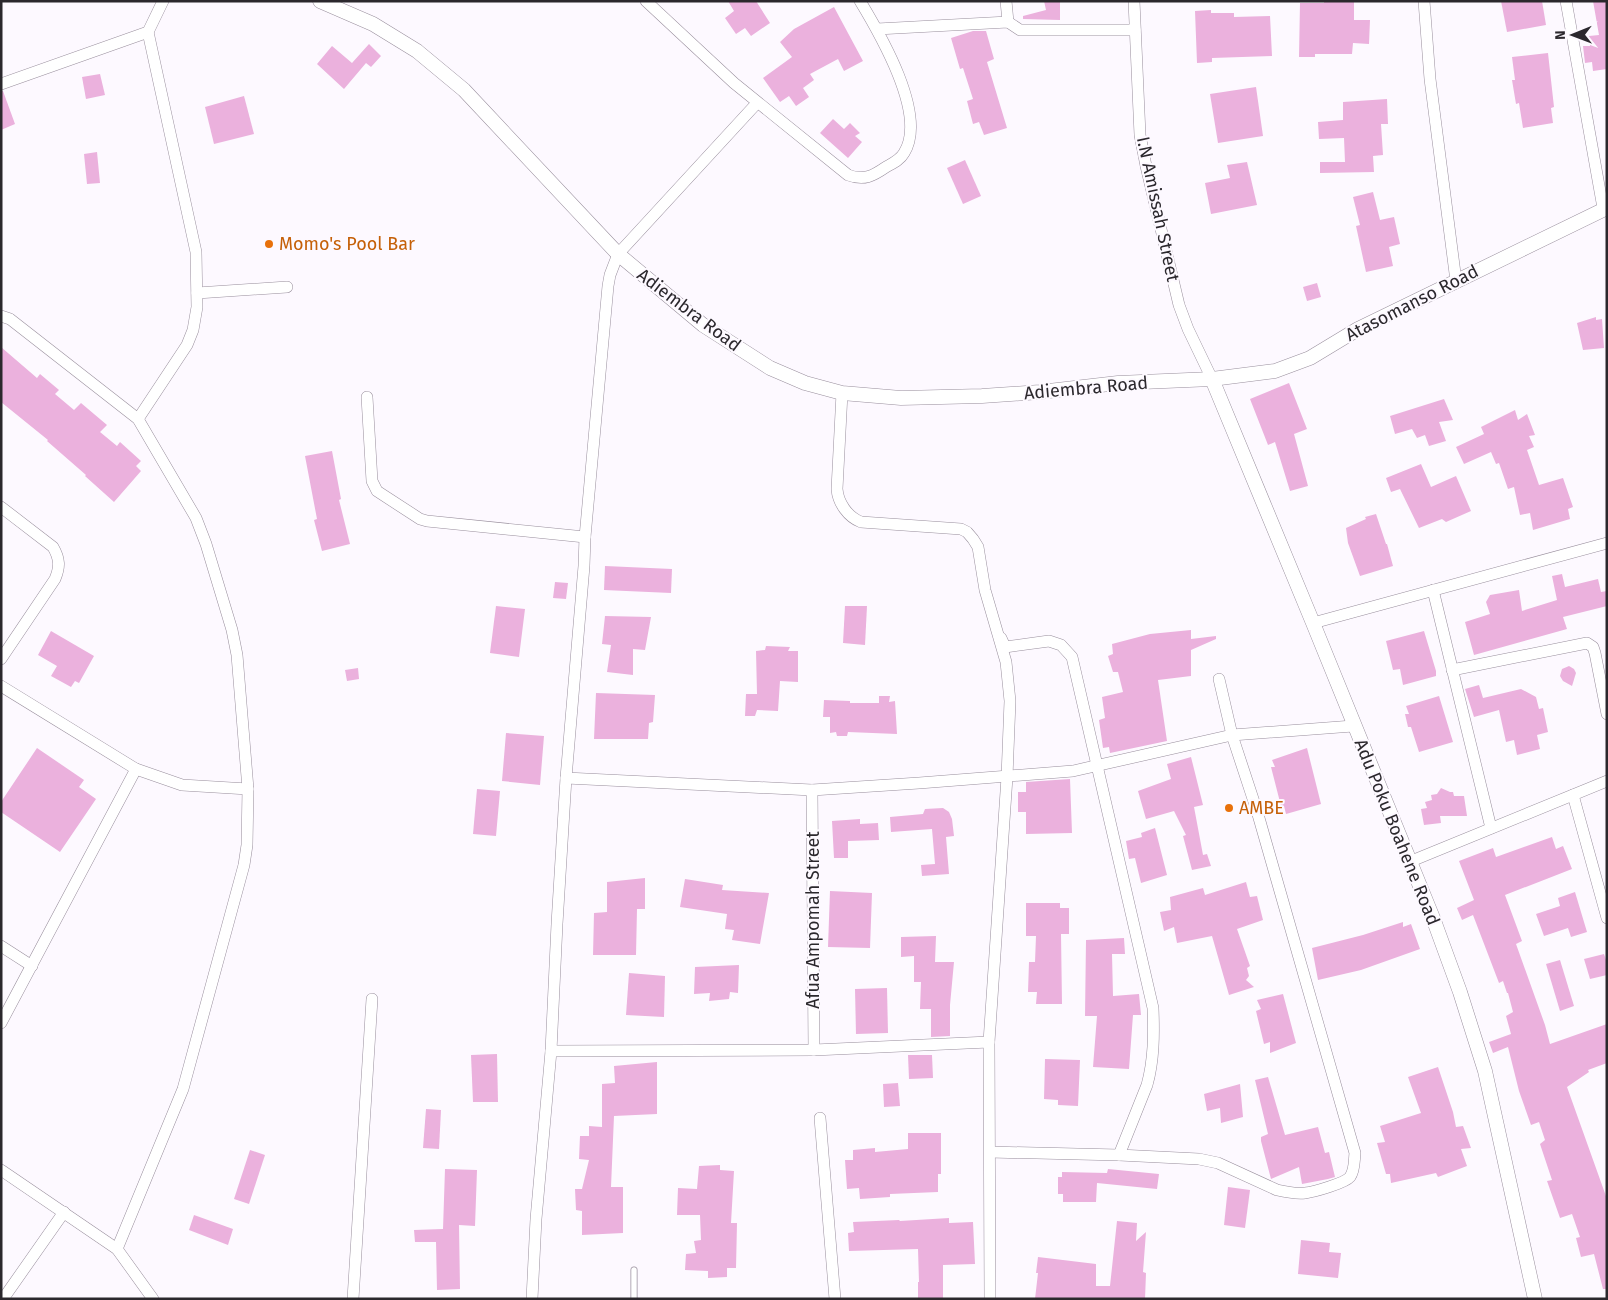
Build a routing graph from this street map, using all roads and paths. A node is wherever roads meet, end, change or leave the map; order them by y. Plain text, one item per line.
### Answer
1 (163, 1) edge
2 (646, 1) edge
3 (860, 1) edge
4 (1006, 1) edge
5 (1134, 1) edge
6 (1424, 1) edge
7 (1566, 1) edge
8 (324, 2) edge
9 (1008, 22) junction
10 (877, 29) junction
11 (1135, 30) junction
12 (148, 32) junction
13 (1, 84) edge
14 (757, 102) junction
15 (1605, 208) edge
16 (618, 254) junction
17 (1456, 281) junction
18 (287, 287) dead end
19 (197, 293) junction
20 (1, 316) edge
21 (1212, 379) junction
22 (842, 393) junction
23 (366, 397) dead end
24 (138, 418) junction
25 (1, 507) edge
26 (585, 537) junction
27 (1607, 543) edge
28 (1432, 590) junction
29 (1313, 623) junction
30 (998, 632) junction
31 (1, 659) edge
32 (1452, 670) junction
33 (1219, 679) dead end
34 (1, 686) edge
35 (1607, 714) edge
36 (1353, 726) junction
37 (1232, 735) junction
38 (1096, 766) junction
39 (136, 769) junction
40 (1007, 777) junction
41 (566, 778) junction
42 (1607, 782) edge
43 (248, 789) junction
44 (812, 790) junction
45 (1573, 795) junction
46 (1491, 828) junction
47 (1409, 862) junction
48 (1607, 918) edge
49 (1, 946) edge
50 (32, 966) junction
51 (372, 999) dead end
52 (1, 1023) edge
53 (989, 1042) junction
54 (814, 1050) junction
55 (551, 1051) junction
56 (820, 1118) dead end
57 (990, 1152) junction
58 (1119, 1155) junction
59 (1, 1170) edge
60 (64, 1212) junction
61 (117, 1249) junction
62 (634, 1270) dead end
63 (3, 1299) edge
64 (152, 1299) edge
65 (353, 1299) edge
66 (532, 1299) edge
67 (634, 1299) edge
68 (835, 1299) edge
69 (990, 1299) edge
70 (1535, 1299) edge

1 - 12 street
2 - 14 street
3 - 10 street
4 - 9 street
5 - 11 street, I.N Amissah Street
6 - 17 street
7 - 15 street
8 - 16 street, Adiembra Road
9 - 10 street
9 - 11 street
10 - 14 street
11 - 21 street, I.N Amissah Street
12 - 13 street
12 - 19 street
14 - 16 street
15 - 17 street, Atasomanso Road
16 - 22 street, Adiembra Road
16 - 26 street
17 - 21 street, Atasomanso Road
18 - 19 street
19 - 24 street
20 - 24 street
21 - 22 street, Adiembra Road
21 - 29 street, Adu Poku Boahene Road
22 - 30 street
23 - 26 street
24 - 43 street
25 - 31 street
26 - 41 street
27 - 28 street
28 - 29 street
28 - 32 street
29 - 36 street, Adu Poku Boahene Road
30 - 38 street
30 - 40 street
32 - 35 street
32 - 46 street
33 - 37 street
34 - 39 street
36 - 37 street
36 - 47 street, Adu Poku Boahene Road
37 - 38 street
37 - 58 street
38 - 40 street
38 - 58 street
39 - 43 street
39 - 50 street
40 - 44 street
40 - 53 street
41 - 44 street
41 - 55 street
42 - 45 street
43 - 61 street
44 - 54 street, Afua Ampomah Street
45 - 46 street
45 - 48 street
46 - 47 street
47 - 70 street, Adu Poku Boahene Road
49 - 50 street
50 - 52 street
51 - 65 street
53 - 54 street
53 - 57 street
54 - 55 street
55 - 66 street
56 - 68 street
57 - 58 street
57 - 69 street
59 - 60 street
60 - 61 street
60 - 63 street
61 - 64 street
62 - 67 lane

